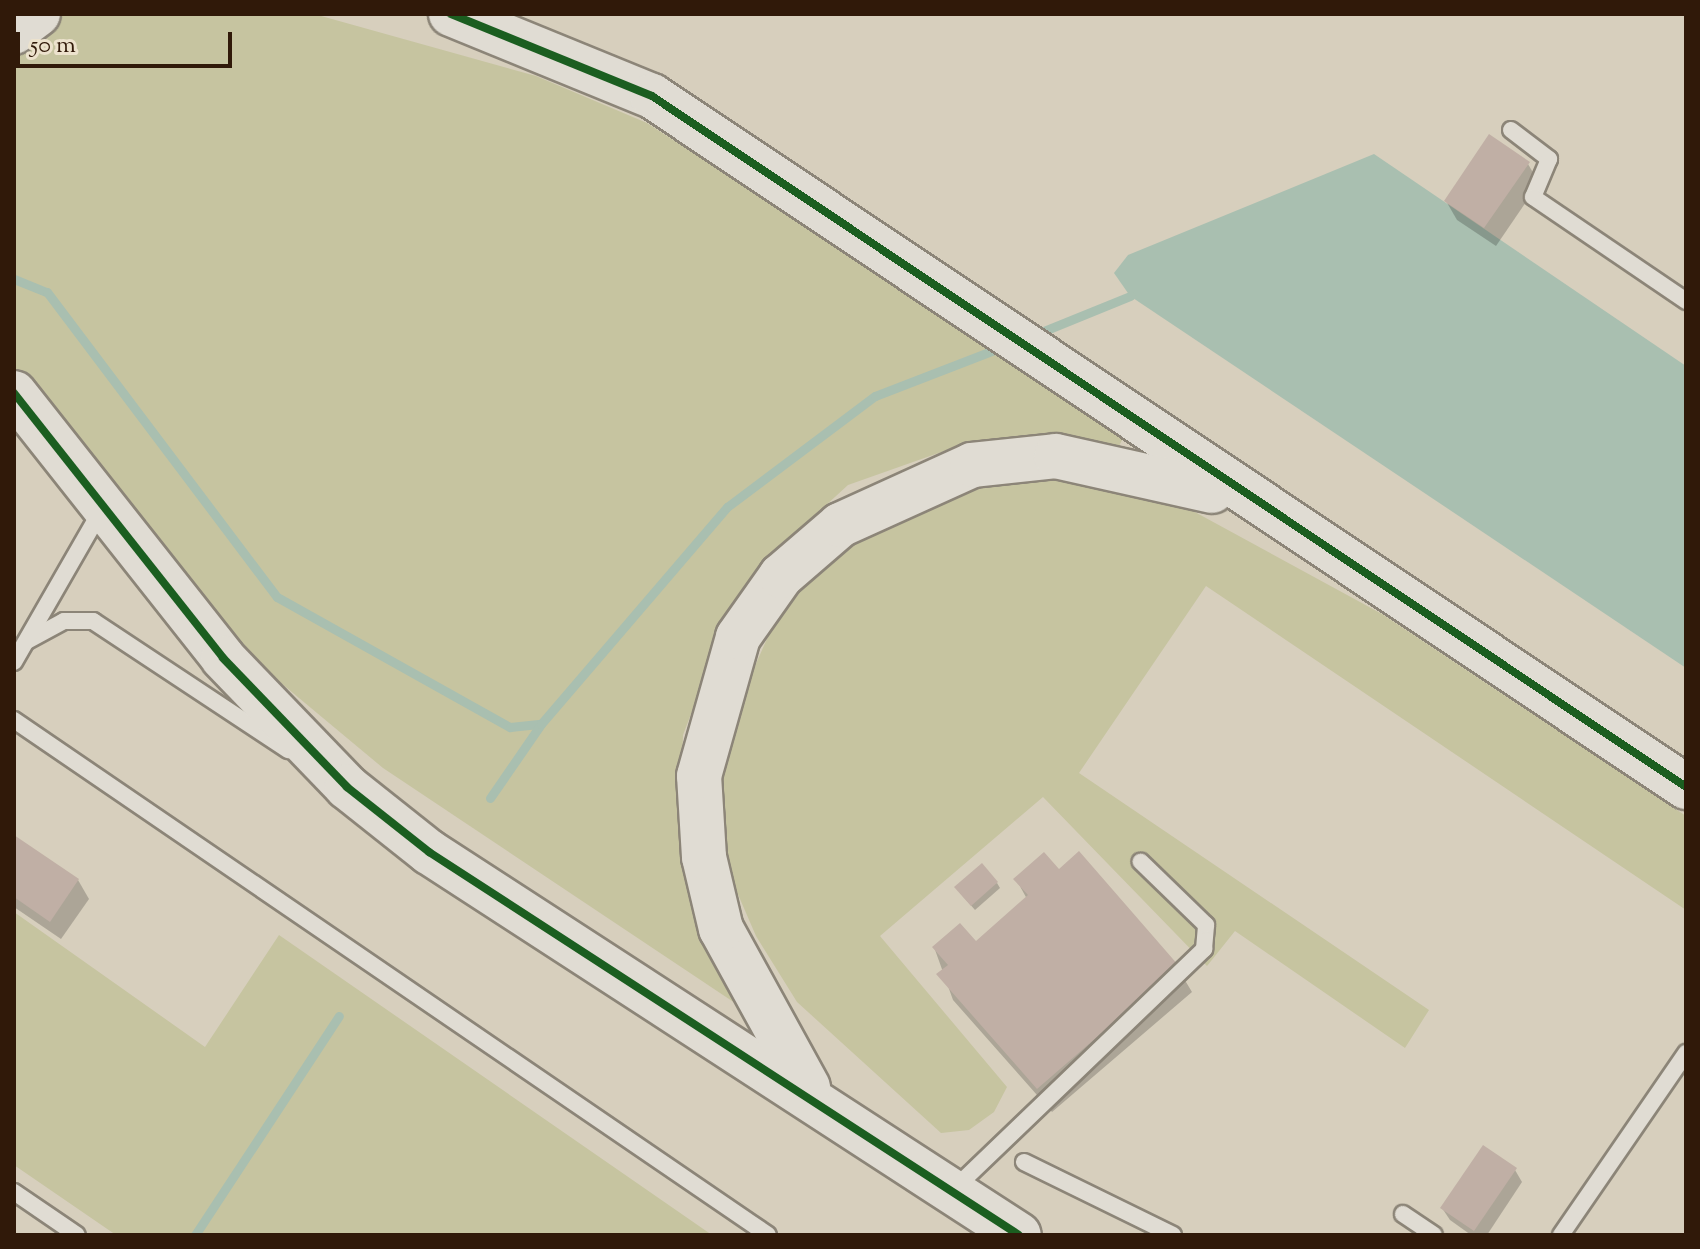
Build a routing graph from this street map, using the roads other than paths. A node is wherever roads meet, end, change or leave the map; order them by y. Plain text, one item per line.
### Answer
1 (38, 14) edge
2 (451, 14) edge
3 (14, 32) edge
4 (1511, 130) dead end
5 (1686, 301) edge
6 (14, 393) edge
7 (1254, 504) junction
8 (102, 508) junction
9 (27, 641) junction
10 (14, 662) edge
11 (14, 720) edge
12 (347, 787) junction
13 (1686, 787) edge
14 (1141, 862) dead end
15 (1686, 1053) edge
16 (814, 1096) junction
17 (1024, 1162) dead end
18 (952, 1190) junction
19 (14, 1192) edge
20 (1403, 1214) dead end
21 (77, 1235) edge
22 (768, 1235) edge
23 (1019, 1235) edge
24 (1173, 1235) edge
25 (1434, 1235) edge
26 (1561, 1235) edge

1 - 3 street
2 - 7 street
4 - 5 lane
6 - 8 street
7 - 13 street
7 - 16 street
8 - 9 lane
8 - 12 street
9 - 10 lane
9 - 12 lane
11 - 22 lane
12 - 16 street
14 - 18 lane
15 - 26 lane
16 - 18 street
17 - 24 lane
18 - 23 street
19 - 21 lane
20 - 25 lane

